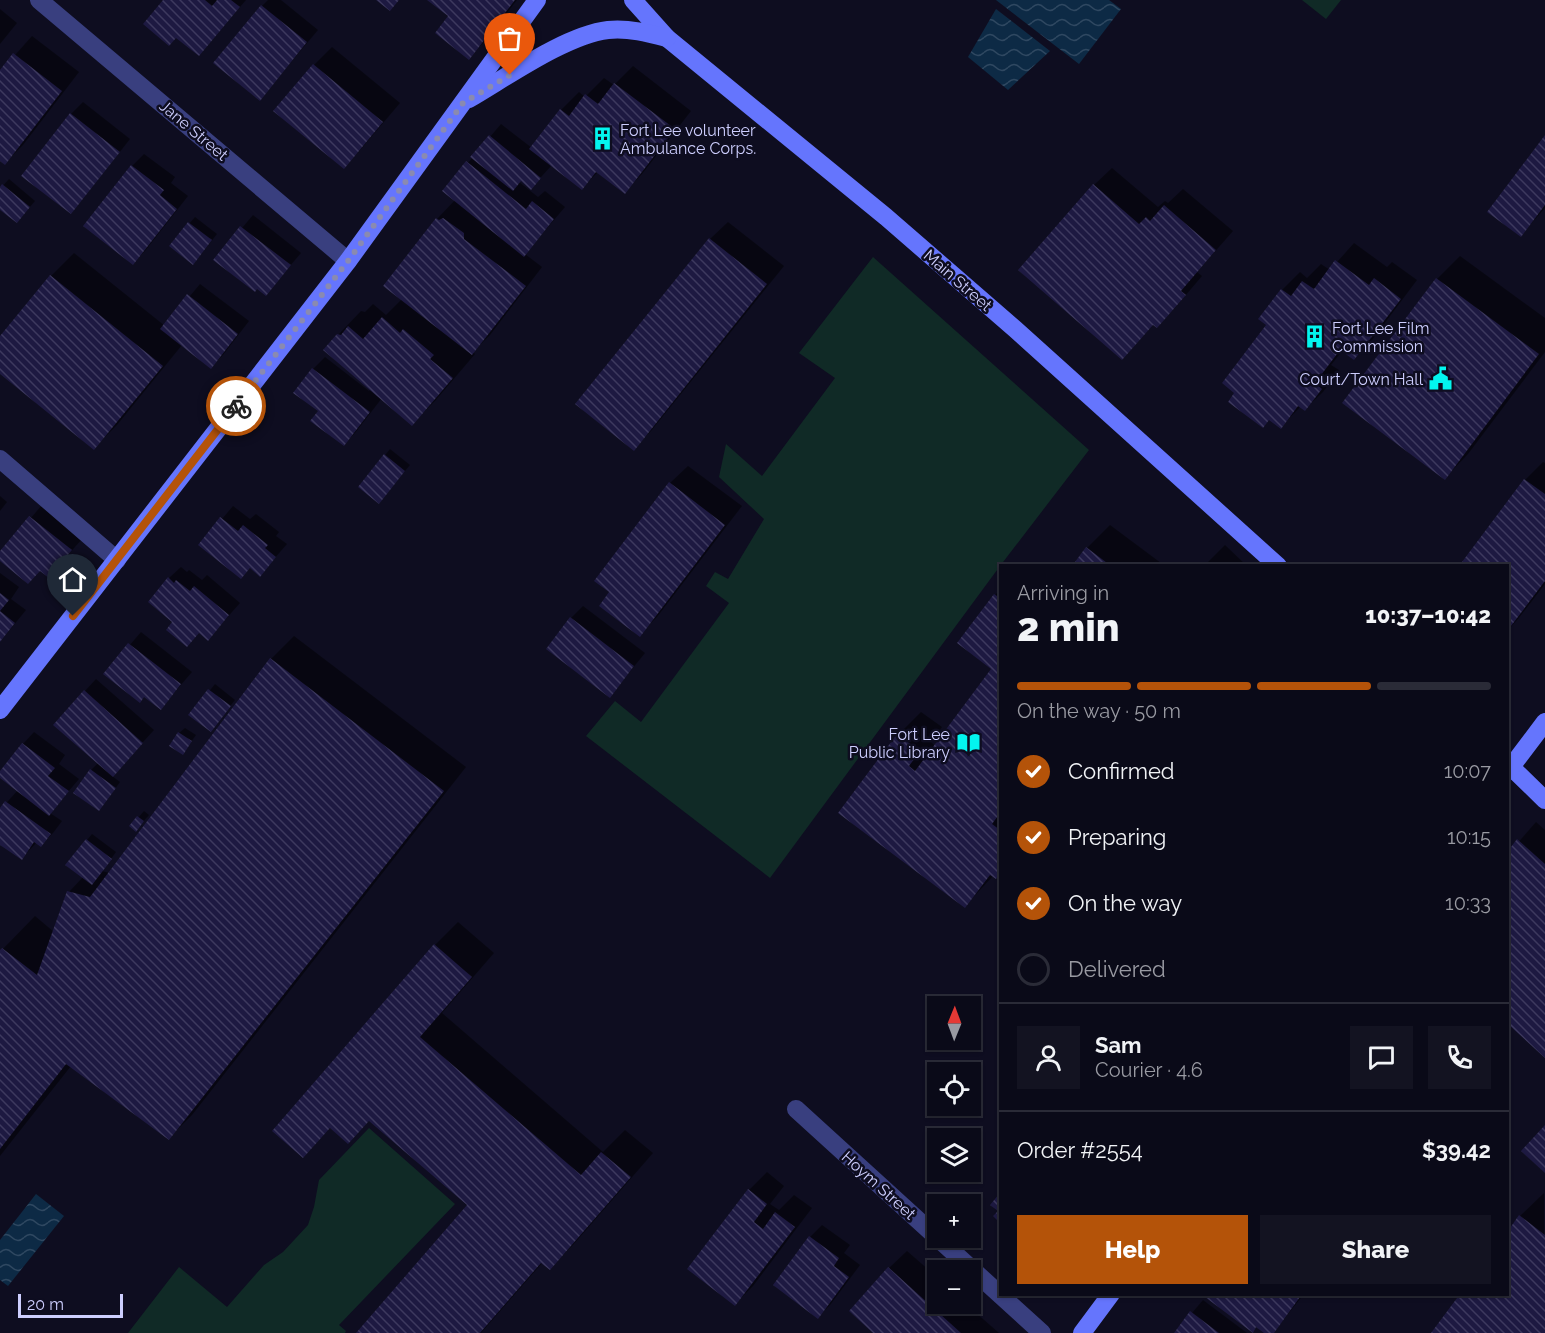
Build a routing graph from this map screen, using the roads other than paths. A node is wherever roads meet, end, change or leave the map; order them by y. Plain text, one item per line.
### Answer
1 (39, 0) edge
2 (537, 0) edge
3 (633, 0) edge
4 (667, 38) junction
5 (463, 103) junction
6 (348, 261) junction
7 (0, 459) edge
8 (117, 560) junction
9 (1276, 564) edge
10 (0, 710) edge
11 (1545, 722) edge
12 (1509, 767) edge
13 (1545, 800) edge
14 (796, 1109) dead end
15 (999, 1294) edge
16 (1001, 1296) edge
17 (1110, 1296) edge
18 (1042, 1333) edge
19 (1082, 1333) edge

1 - 6 street, Jane Street
2 - 5 main road
3 - 4 main road, Main Street
4 - 5 main road
4 - 9 main road, Main Street
5 - 6 main road
6 - 8 main road
7 - 8 street
8 - 10 main road
11 - 12 main road
12 - 13 main road
14 - 15 street, Hoym Street
16 - 18 street, Hoym Street
17 - 19 main road

